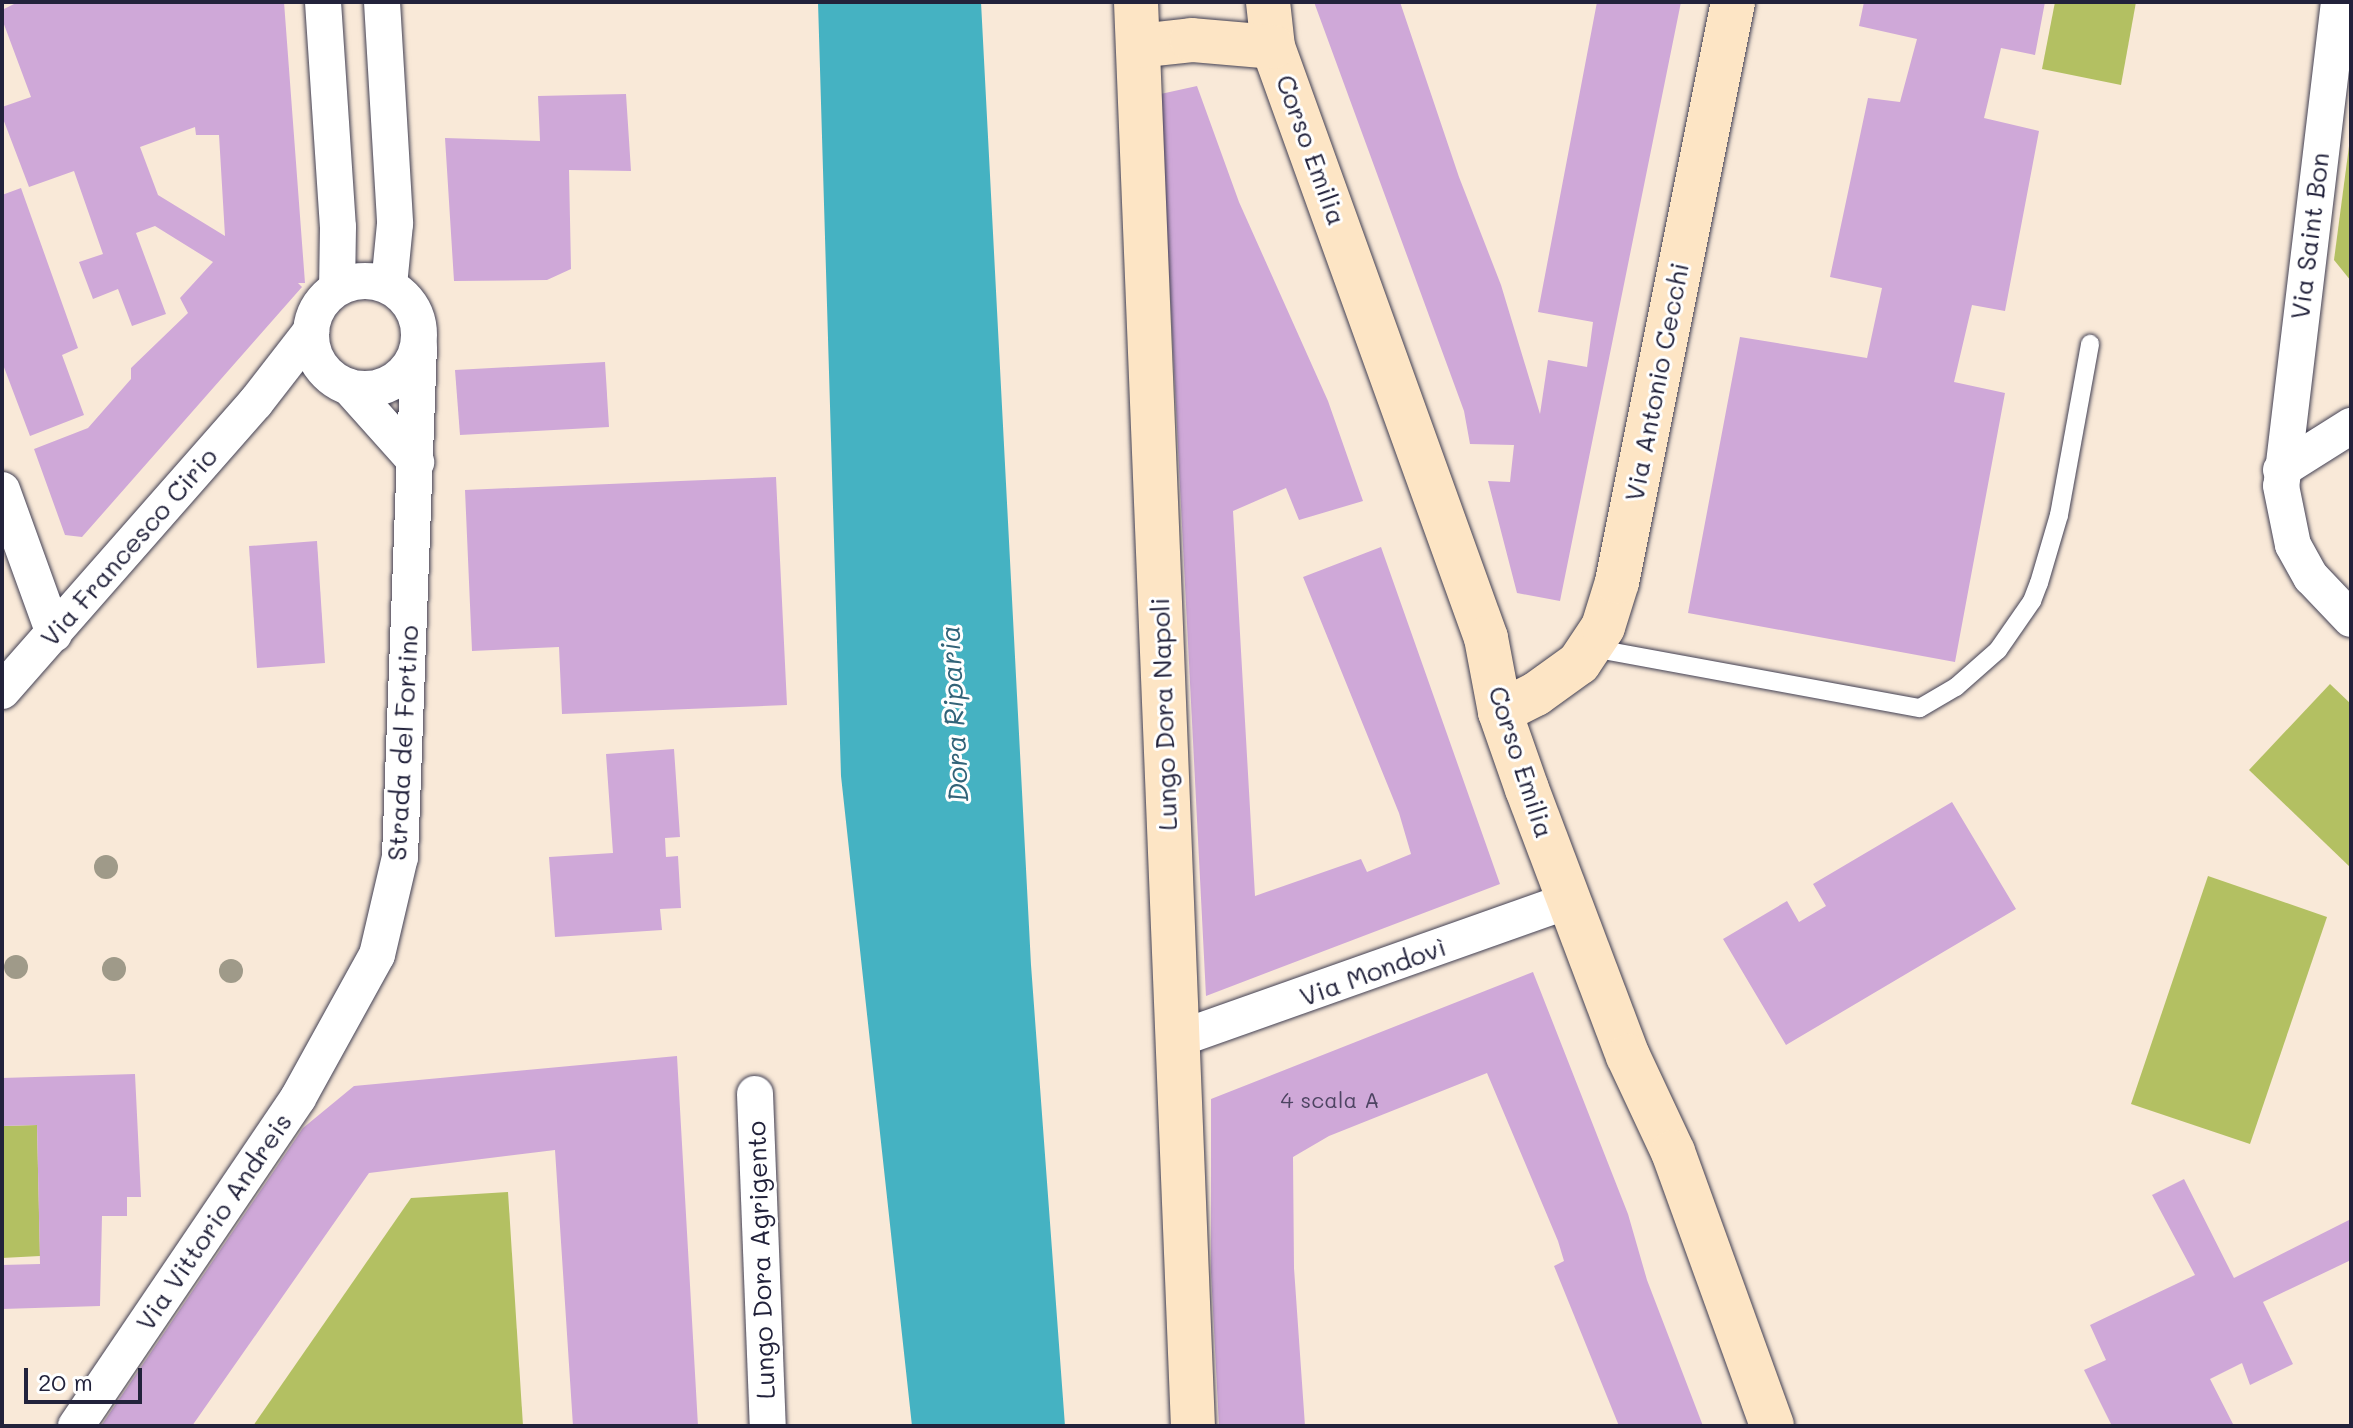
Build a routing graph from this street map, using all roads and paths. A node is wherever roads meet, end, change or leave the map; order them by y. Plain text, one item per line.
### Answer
1 (323, 2) edge
2 (382, 2) edge
3 (1136, 2) edge
4 (1235, 2) edge
5 (1268, 2) edge
6 (1733, 2) edge
7 (2339, 2) edge
8 (1138, 46) junction
9 (1273, 47) junction
10 (389, 285) junction
11 (337, 288) junction
12 (311, 331) junction
13 (2090, 344) dead end
14 (419, 346) junction
15 (341, 383) junction
16 (256, 402) junction
17 (2351, 426) edge
18 (416, 462) junction
19 (2281, 470) junction
20 (2, 490) edge
21 (2351, 619) edge
22 (54, 634) junction
23 (1592, 648) junction
24 (2, 691) edge
25 (1500, 712) junction
26 (1567, 901) junction
27 (1178, 1039) junction
28 (755, 1094) dead end
29 (298, 1098) joint
30 (76, 1426) edge
31 (768, 1426) edge
32 (1193, 1426) edge
33 (1772, 1426) edge

1 - 11 street
2 - 10 street
3 - 8 street, Lungo Dora Napoli
4 - 9 street, Corso Emilia
5 - 9 street, Corso Emilia
6 - 23 street, Via Antonio Cecchi
7 - 19 street, Via Saint Bon
8 - 9 street
8 - 27 street, Lungo Dora Napoli
9 - 25 street, Corso Emilia
10 - 11 street
10 - 14 street
11 - 12 street
12 - 15 street
12 - 16 street, Via Francesco Cirio
13 - 23 lane
14 - 15 street
14 - 18 street, Strada del Fortino
15 - 16 street
15 - 18 street
16 - 22 street, Via Francesco Cirio
17 - 19 street
18 - 29 street, Strada del Fortino
19 - 21 street, Via Saint Bon
20 - 22 street
22 - 24 street, Via Francesco Cirio
23 - 25 street, Via Antonio Cecchi
25 - 26 street, Corso Emilia
26 - 27 street, Via Mondovì
26 - 33 street, Corso Emilia
27 - 32 street, Lungo Dora Napoli
28 - 31 street, Lungo Dora Agrigento
29 - 30 street, Via Vittorio Andreis

